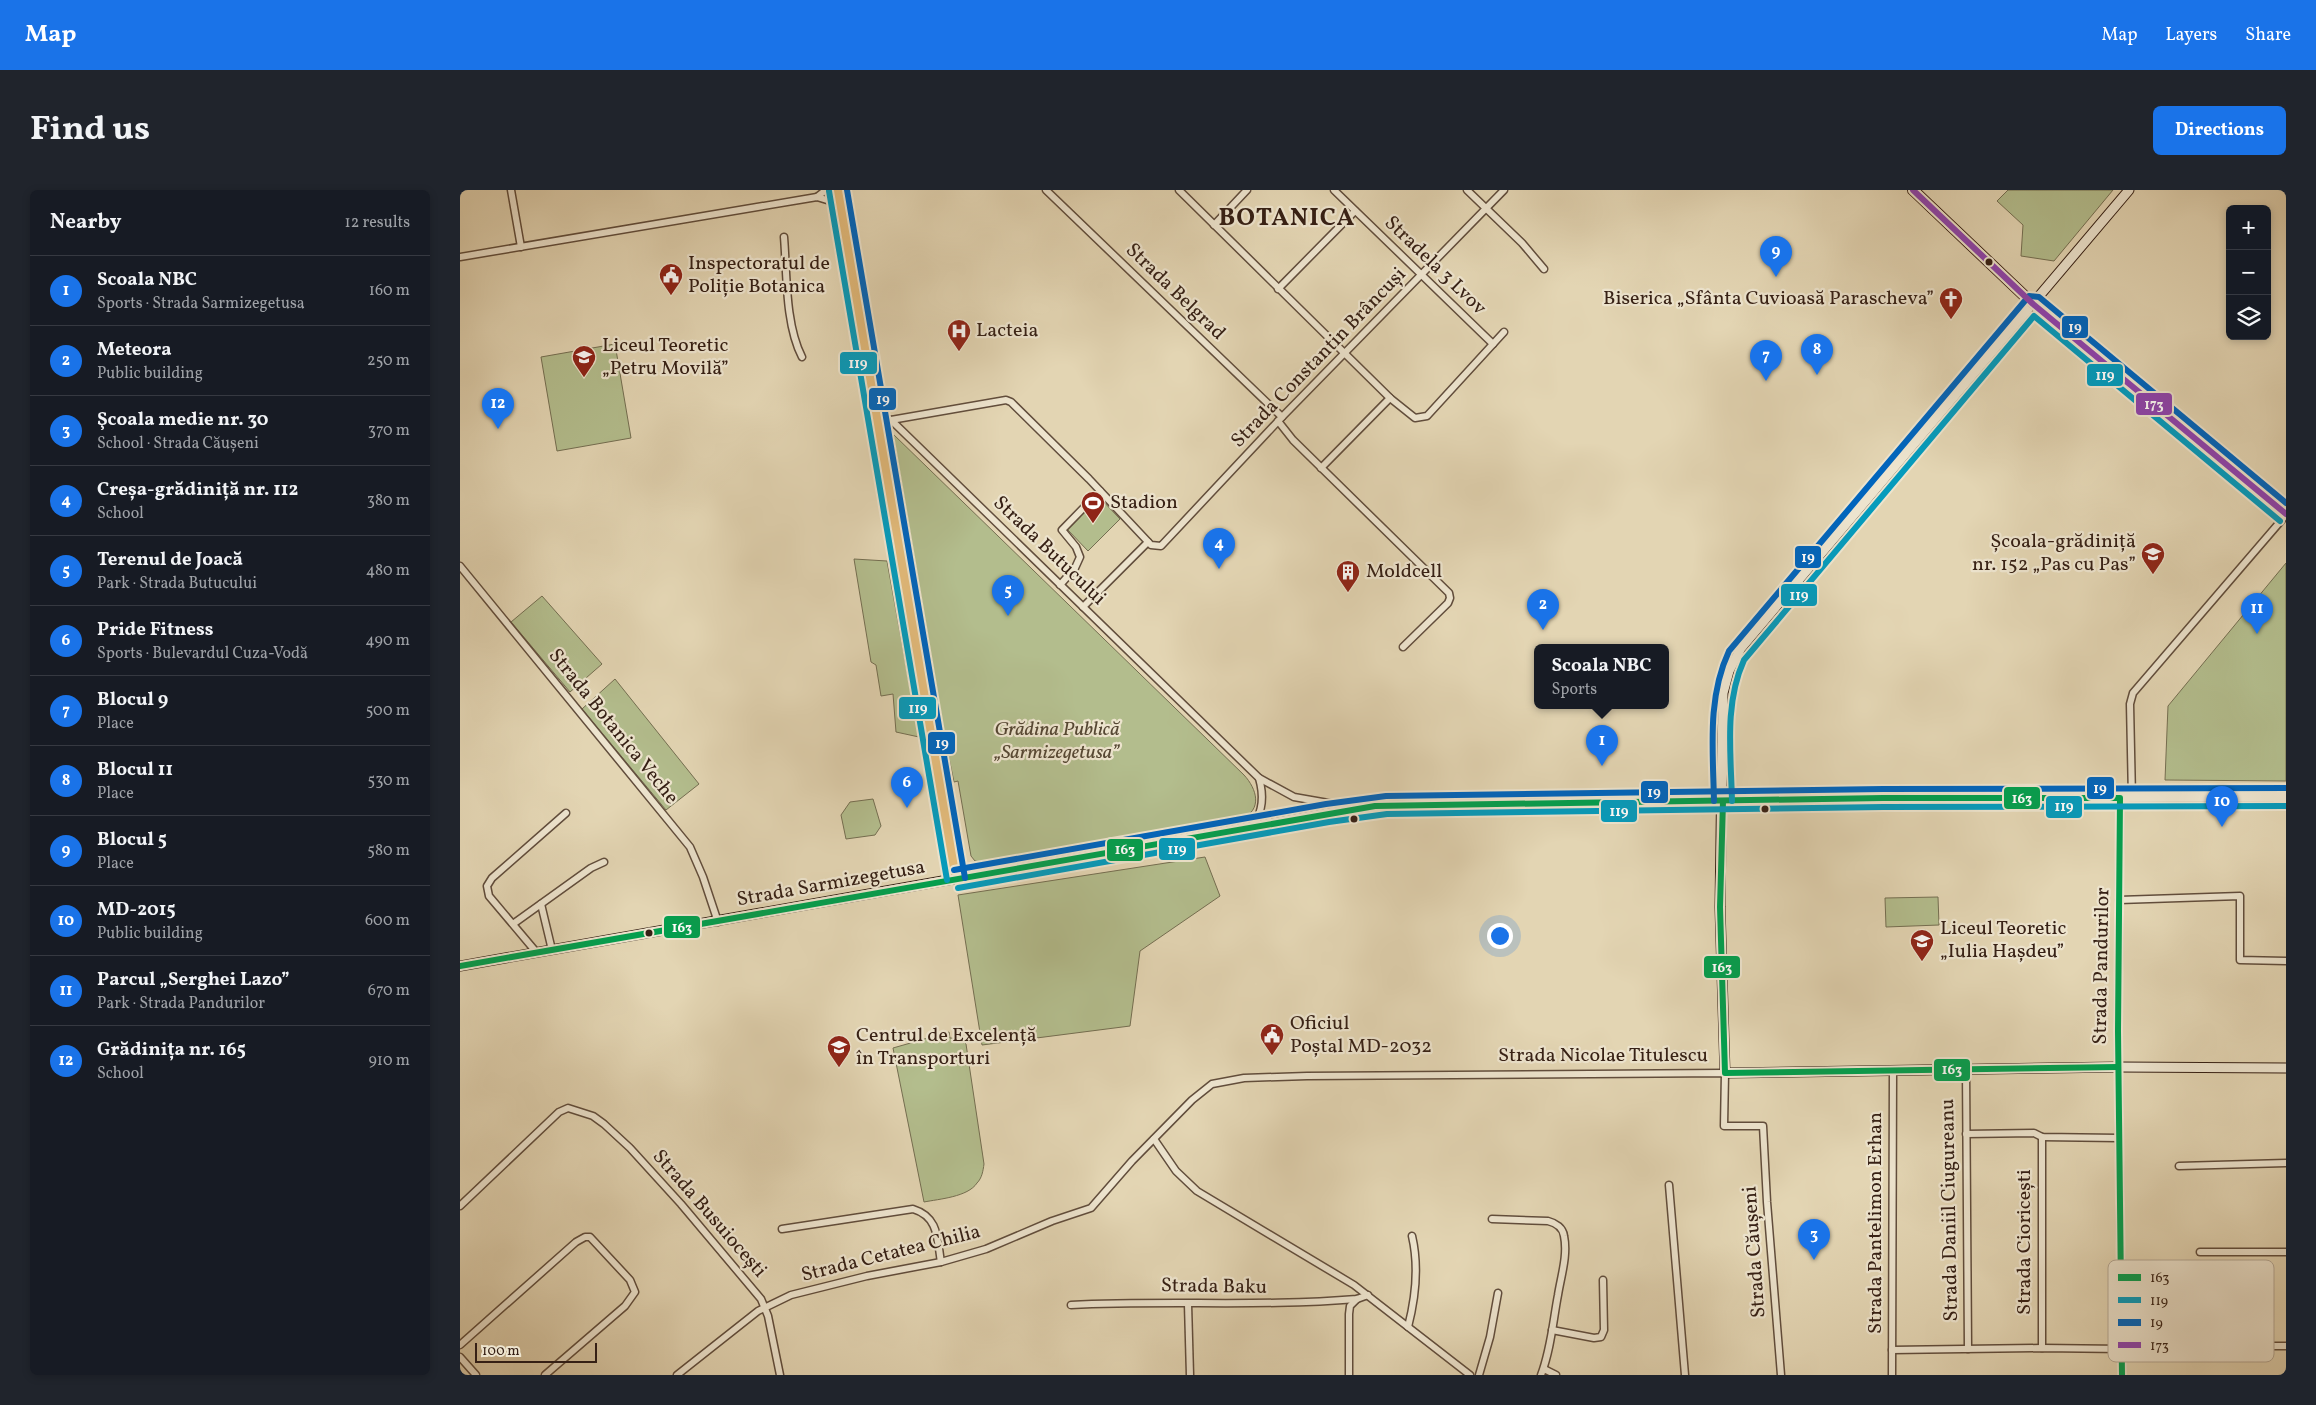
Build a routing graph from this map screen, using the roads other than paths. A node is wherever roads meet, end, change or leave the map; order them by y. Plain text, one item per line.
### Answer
1 (511, 190) edge
2 (826, 190) edge
3 (838, 190) edge
4 (1046, 190) edge
5 (1179, 190) edge
6 (1247, 190) edge
7 (1334, 190) edge
8 (1467, 190) edge
9 (1504, 190) edge
10 (1913, 190) edge
11 (2129, 190) edge
12 (817, 197) junction
13 (840, 204) junction
14 (1486, 209) junction
15 (1355, 211) junction
16 (1214, 225) junction
17 (784, 237) dead end
18 (521, 247) junction
19 (460, 257) edge
20 (1544, 269) dead end
21 (1422, 275) junction
22 (1278, 289) junction
23 (2033, 304) junction
24 (1504, 332) dead end
25 (1492, 344) junction
26 (1345, 352) junction
27 (802, 357) dead end
28 (1390, 398) junction
29 (877, 418) junction
30 (1280, 419) junction
31 (891, 420) junction
32 (1321, 468) junction
33 (1100, 491) junction
34 (2286, 514) edge
35 (1148, 542) junction
36 (460, 566) edge
37 (1060, 585) junction
38 (1083, 607) junction
39 (1403, 647) dead end
40 (1259, 778) junction
41 (2120, 798) junction
42 (2132, 798) junction
43 (2286, 798) edge
44 (1723, 801) junction
45 (1358, 808) junction
46 (566, 813) dead end
47 (1253, 827) junction
48 (604, 862) dead end
49 (956, 879) junction
50 (2119, 900) junction
51 (541, 904) junction
52 (718, 922) junction
53 (513, 924) junction
54 (552, 950) junction
55 (537, 953) junction
56 (2286, 961) edge
57 (460, 966) edge
58 (2118, 1067) junction
59 (2286, 1068) edge
60 (1966, 1070) junction
61 (1894, 1072) junction
62 (1724, 1073) junction
63 (1966, 1134) junction
64 (2042, 1137) junction
65 (2119, 1138) junction
66 (1154, 1139) junction
67 (2286, 1164) edge
68 (2179, 1166) dead end
69 (1669, 1185) dead end
70 (460, 1206) edge
71 (1492, 1219) dead end
72 (782, 1229) dead end
73 (1412, 1236) dead end
74 (2200, 1252) dead end
75 (2286, 1252) edge
76 (2121, 1260) edge
77 (941, 1262) junction
78 (1603, 1280) dead end
79 (1498, 1293) dead end
80 (1368, 1295) junction
81 (1357, 1299) junction
82 (1188, 1304) junction
83 (1071, 1305) dead end
84 (765, 1307) junction
85 (1408, 1327) junction
86 (1552, 1330) junction
87 (460, 1345) edge
88 (2042, 1348) junction
89 (1968, 1349) junction
90 (2108, 1349) edge
91 (1892, 1350) junction
92 (460, 1357) edge
93 (2122, 1362) edge
94 (1542, 1372) edge
95 (476, 1375) edge
96 (545, 1375) edge
97 (677, 1375) edge
98 (780, 1375) edge
99 (1190, 1375) edge
100 (1349, 1375) edge
101 (1470, 1375) edge
102 (1479, 1375) edge
103 (1556, 1375) edge
104 (1685, 1375) edge
105 (1781, 1375) edge
106 (1892, 1375) edge
107 (2122, 1375) edge

1 - 18 street
2 - 12 street
3 - 13 main road
4 - 30 street, Strada Belgrad
5 - 16 street
6 - 16 street
7 - 15 street, Stradela 3 Lvov
8 - 14 street
9 - 14 street, Strada Constantin Brâncuși
10 - 23 main road
11 - 23 main road
12 - 13 street
12 - 18 street
13 - 29 main road
14 - 20 street
14 - 21 street, Strada Constantin Brâncuși
15 - 21 street, Stradela 3 Lvov
15 - 22 street
16 - 22 street
17 - 27 street
18 - 19 street
21 - 25 street, Stradela 3 Lvov
21 - 26 street, Strada Constantin Brâncuși
22 - 26 street
23 - 34 main road
23 - 44 main road
24 - 25 street
25 - 28 street
26 - 28 street
26 - 30 street, Strada Constantin Brâncuși
28 - 32 street
29 - 31 street
29 - 49 main road
30 - 32 street, Strada Belgrad
30 - 35 street, Strada Constantin Brâncuși
31 - 33 street
31 - 37 street, Strada Butucului
32 - 39 street, Strada Belgrad
33 - 35 street
33 - 37 street
34 - 42 street
35 - 38 street
36 - 52 street, Strada Botanica Veche
37 - 38 street, Strada Butucului
38 - 40 street, Strada Butucului
40 - 45 street, Strada Butucului
40 - 47 street
41 - 42 main road, Strada Sarmizegetusa
41 - 44 main road, Strada Sarmizegetusa
41 - 50 street, Strada Pandurilor
42 - 43 main road, Strada Sarmizegetusa
44 - 45 main road, Strada Sarmizegetusa
44 - 62 main road
45 - 47 main road, Strada Sarmizegetusa
46 - 53 street
47 - 49 main road, Strada Sarmizegetusa
48 - 51 street
49 - 52 main road, Strada Sarmizegetusa
50 - 56 street
50 - 58 street, Strada Pandurilor
51 - 53 street
51 - 54 street
52 - 54 main road, Strada Sarmizegetusa
53 - 55 street
54 - 55 main road, Strada Sarmizegetusa
55 - 57 main road, Strada Sarmizegetusa
58 - 59 main road, Strada Nicolae Titulescu
58 - 60 main road, Strada Nicolae Titulescu
58 - 65 street, Strada Pandurilor
60 - 61 main road, Strada Nicolae Titulescu
60 - 63 street, Strada Daniil Ciugureanu
61 - 62 main road, Strada Nicolae Titulescu
61 - 91 street, Strada Pantelimon Erhan
62 - 66 street, Strada Nicolae Titulescu
62 - 105 street, Strada Căușeni
63 - 64 street
63 - 89 street, Strada Daniil Ciugureanu
64 - 65 street
64 - 88 street, Strada Cioricești
65 - 76 street, Strada Pandurilor
66 - 77 street, Strada Cetatea Chilia
66 - 80 street
67 - 68 street
69 - 104 street
70 - 84 street, Strada Busuiocești
71 - 86 street
72 - 77 street
73 - 85 street
74 - 75 street
77 - 84 street, Strada Cetatea Chilia
78 - 86 street
79 - 102 street
80 - 81 street, Strada Baku
80 - 85 street
81 - 82 street, Strada Baku
81 - 100 street
82 - 83 street, Strada Baku
82 - 99 street
84 - 97 street, Strada Cetatea Chilia
84 - 98 street, Strada Busuiocești
85 - 101 street
86 - 94 street
87 - 96 street
88 - 89 street
88 - 90 street
89 - 91 street
91 - 106 street, Strada Pantelimon Erhan
92 - 95 street
93 - 107 street, Strada Pandurilor
94 - 103 street

